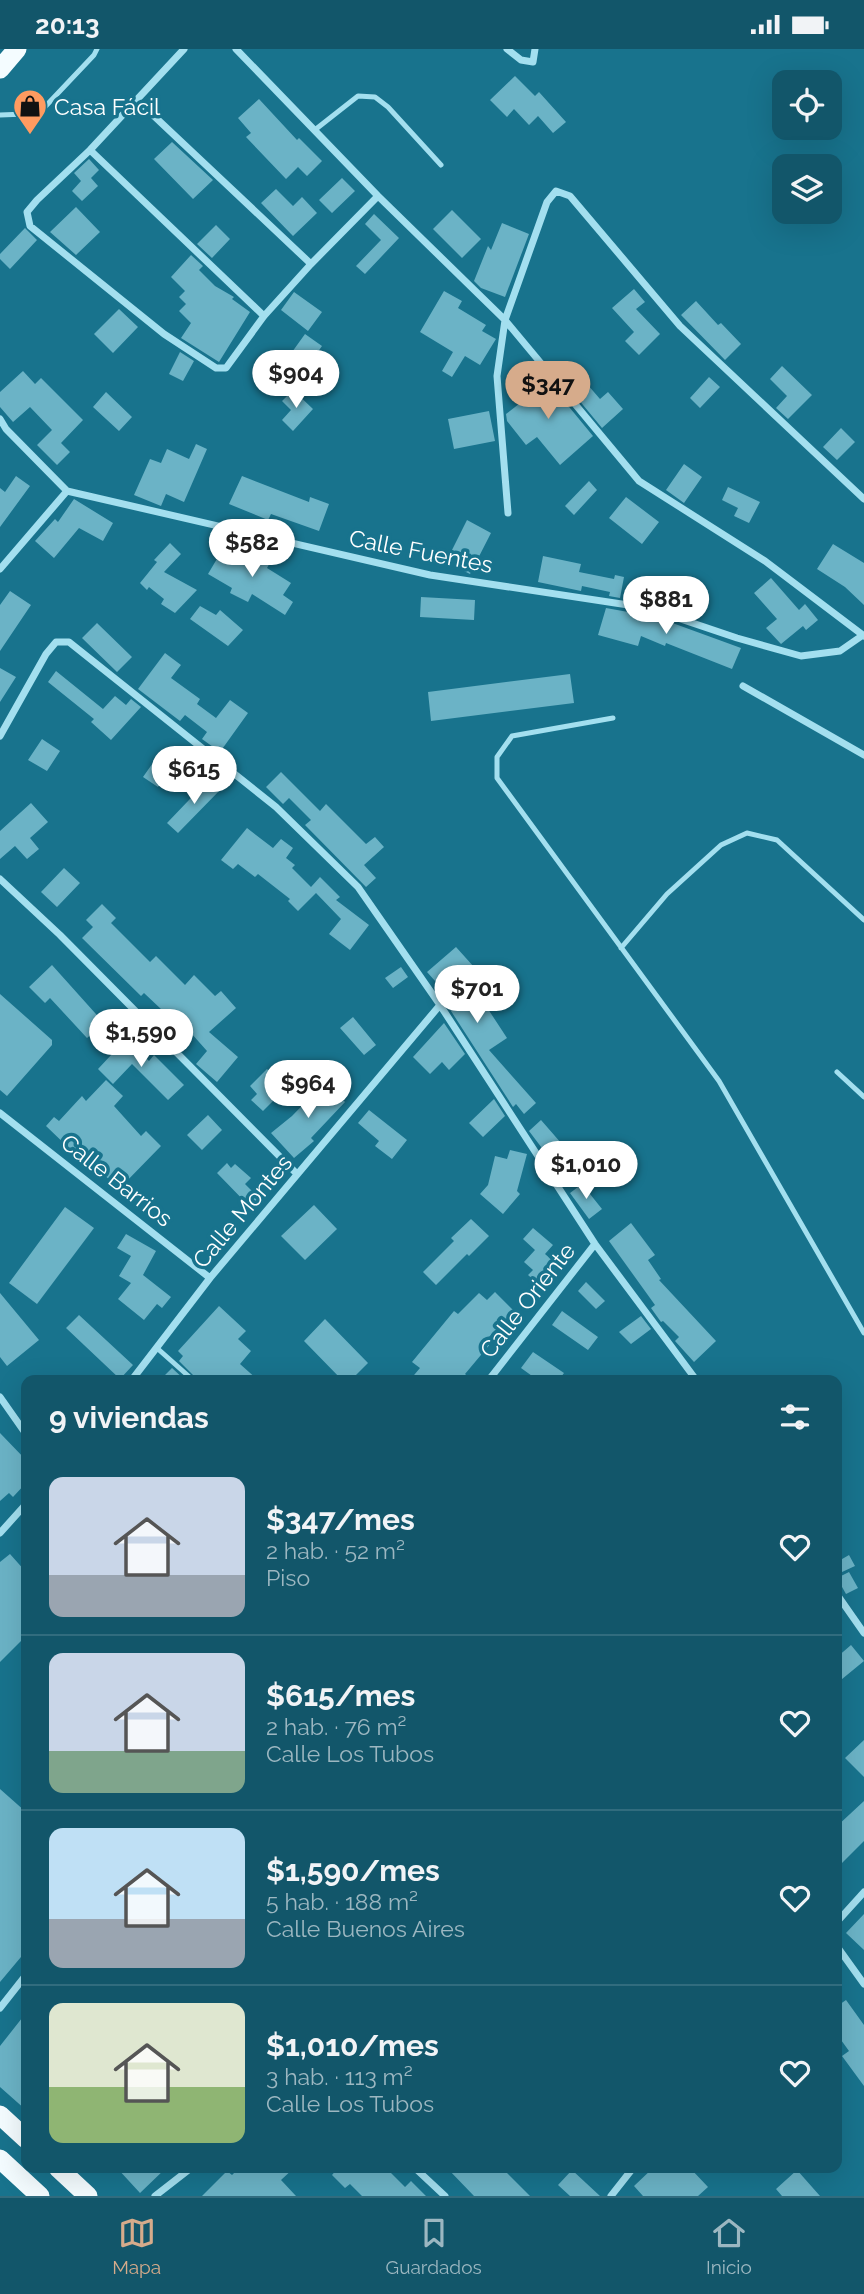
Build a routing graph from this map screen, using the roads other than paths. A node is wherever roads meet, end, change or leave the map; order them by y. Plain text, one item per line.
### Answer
1 (17, 49) edge
2 (97, 49) edge
3 (184, 49) edge
4 (236, 49) edge
5 (507, 49) edge
6 (535, 49) edge
7 (0, 69) edge
8 (138, 101) junction
9 (0, 115) edge
10 (316, 129) junction
11 (90, 151) junction
12 (441, 165) dead end
13 (378, 196) junction
14 (310, 264) junction
15 (264, 316) junction
16 (505, 320) junction
17 (0, 419) edge
18 (3, 428) edge
19 (67, 491) junction
20 (864, 499) edge
21 (508, 513) dead end
22 (0, 569) edge
23 (863, 635) edge
24 (743, 686) dead end
25 (613, 718) dead end
26 (0, 736) edge
27 (864, 755) edge
28 (0, 879) edge
29 (864, 920) edge
30 (621, 948) junction
31 (440, 1005) junction
32 (837, 1072) dead end
33 (864, 1097) edge
34 (0, 1113) edge
35 (297, 1174) junction
36 (595, 1244) junction
37 (210, 1278) junction
38 (864, 1333) edge
39 (158, 1349) junction
40 (136, 1375) edge
41 (187, 1375) edge
42 (493, 1375) edge
43 (693, 1375) edge
44 (0, 1397) edge
45 (21, 1427) edge
46 (21, 1510) edge
47 (0, 1533) edge
48 (842, 1602) edge
49 (864, 1633) edge
50 (864, 1892) edge
51 (842, 1916) edge
52 (842, 1954) edge
53 (21, 1981) edge
54 (864, 1985) edge
55 (0, 2008) edge
56 (0, 2115) edge
57 (21, 2134) edge
58 (0, 2159) edge
59 (63, 2173) edge
60 (185, 2173) edge
61 (420, 2173) edge
62 (629, 2173) edge
63 (40, 2196) edge
64 (88, 2196) edge
65 (155, 2196) edge
66 (445, 2196) edge
67 (611, 2196) edge

1 - 7 highway
2 - 9 lane
3 - 8 street
4 - 10 street
5 - 6 street
8 - 11 street
8 - 14 street
10 - 12 lane
10 - 13 street
11 - 15 street
11 - 15 street
13 - 14 street
13 - 16 street
14 - 15 street
16 - 20 street
16 - 21 street
16 - 23 street
17 - 18 street
18 - 19 street
19 - 22 street
19 - 23 street, Calle Fuentes
24 - 27 street
25 - 30 lane
26 - 31 street
28 - 35 street
29 - 30 lane
30 - 38 lane
31 - 35 street, Calle Montes
31 - 36 street
32 - 33 lane
34 - 37 street, Calle Barrios
35 - 37 street, Calle Montes
36 - 42 street, Calle Oriente
36 - 43 street
37 - 39 street, Calle Montes
39 - 40 street, Calle Montes
39 - 41 lane
44 - 45 street
46 - 47 street
48 - 49 street
50 - 51 street
52 - 54 street
53 - 55 street
56 - 57 highway
58 - 63 highway
59 - 64 highway
60 - 65 street
61 - 66 street
62 - 67 street

